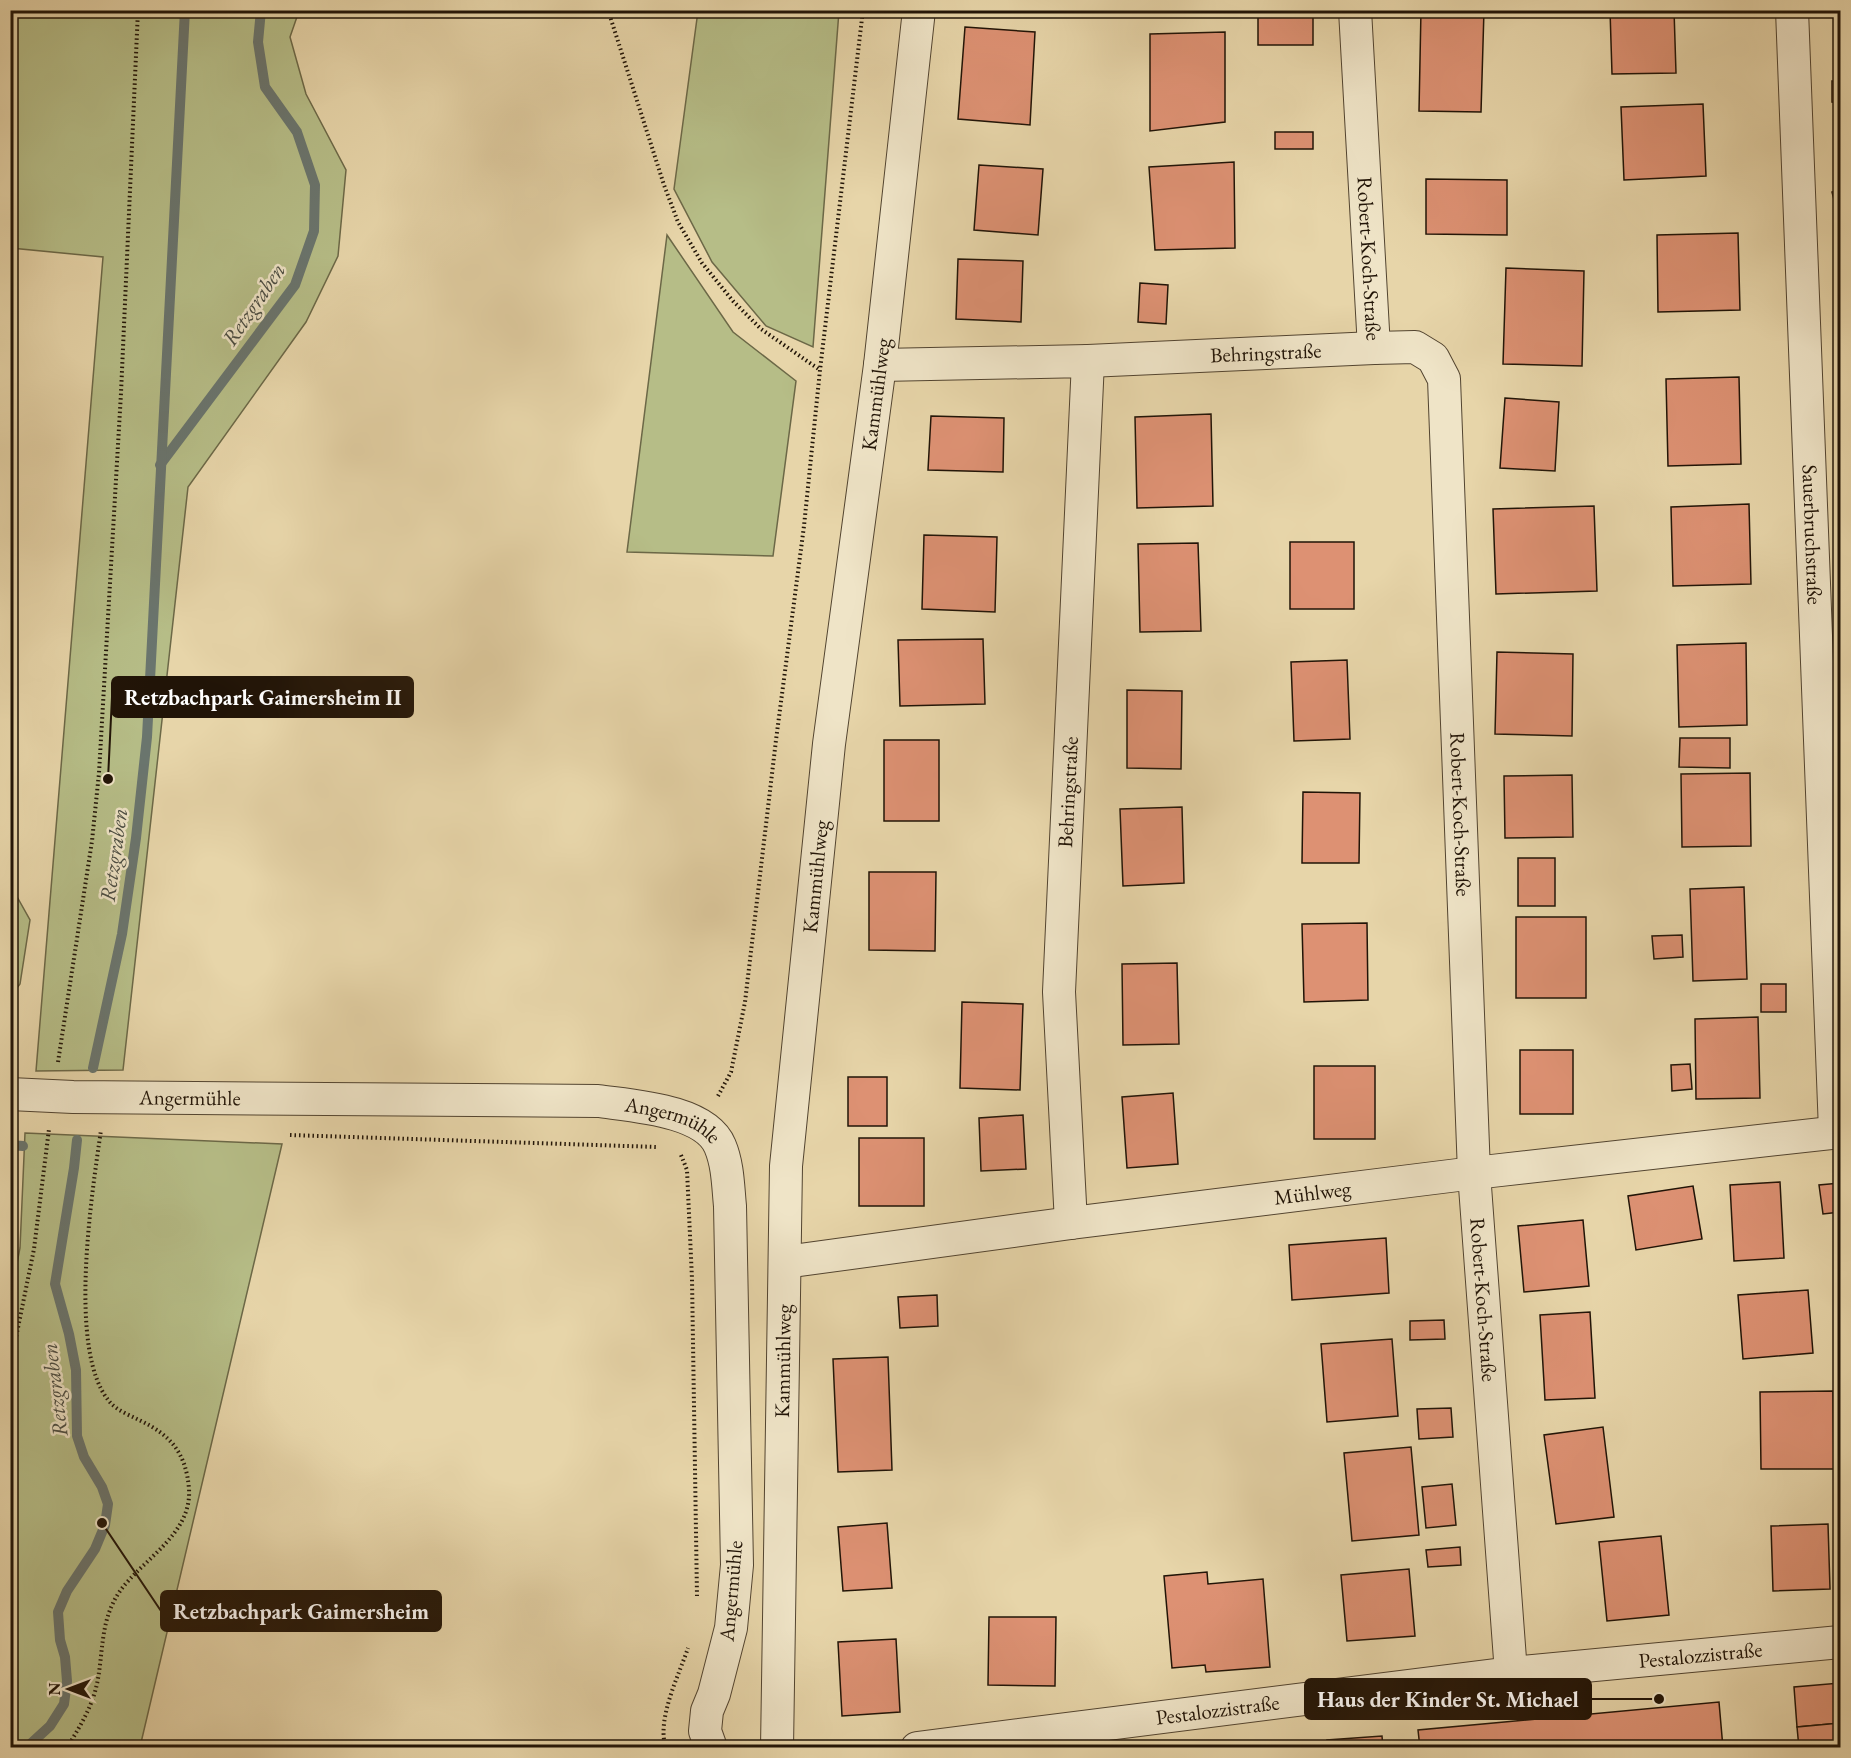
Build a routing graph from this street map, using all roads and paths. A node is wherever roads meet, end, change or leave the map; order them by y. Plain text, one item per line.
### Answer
1 (138, 10) edge
2 (608, 10) edge
3 (863, 10) edge
4 (919, 10) edge
5 (1355, 10) edge
6 (1792, 10) edge
7 (1374, 348) junction
8 (1088, 361) junction
9 (880, 365) junction
10 (820, 370) junction
11 (10, 1095) edge
12 (53, 1096) junction
13 (702, 1125) junction
14 (39, 1128) dead end
15 (49, 1128) junction
16 (59, 1128) dead end
17 (90, 1129) dead end
18 (100, 1130) junction
19 (112, 1130) dead end
20 (1838, 1132) edge
21 (278, 1135) dead end
22 (657, 1147) dead end
23 (675, 1152) dead end
24 (1474, 1173) junction
25 (1071, 1223) junction
26 (785, 1262) junction
27 (10, 1367) edge
28 (697, 1606) dead end
29 (690, 1641) dead end
30 (1840, 1642) edge
31 (1511, 1673) junction
32 (67, 1748) edge
33 (666, 1748) edge
34 (711, 1748) edge
35 (777, 1748) edge
36 (917, 1748) edge

1 - 12 path
2 - 10 path
3 - 10 path
4 - 9 street, Kammühlweg
5 - 7 street, Robert-Koch-Straße
6 - 20 street, Sauerbruchstraße
7 - 8 street, Behringstraße
7 - 24 street, Robert-Koch-Straße
8 - 9 street, Behringstraße
8 - 25 street, Behringstraße
9 - 26 street, Kammühlweg
10 - 13 path
11 - 12 street, Angermühle
12 - 13 street, Angermühle
13 - 34 street, Angermühle
14 - 15 path
15 - 16 path
15 - 27 path
17 - 18 path
18 - 19 path
18 - 32 path
20 - 24 street, Mühlweg
21 - 22 path
23 - 28 path
24 - 25 street, Mühlweg
24 - 31 street, Robert-Koch-Straße
25 - 26 street, Mühlweg
26 - 35 street, Kammühlweg
29 - 33 path
30 - 31 street, Pestalozzistraße
31 - 36 street, Pestalozzistraße

